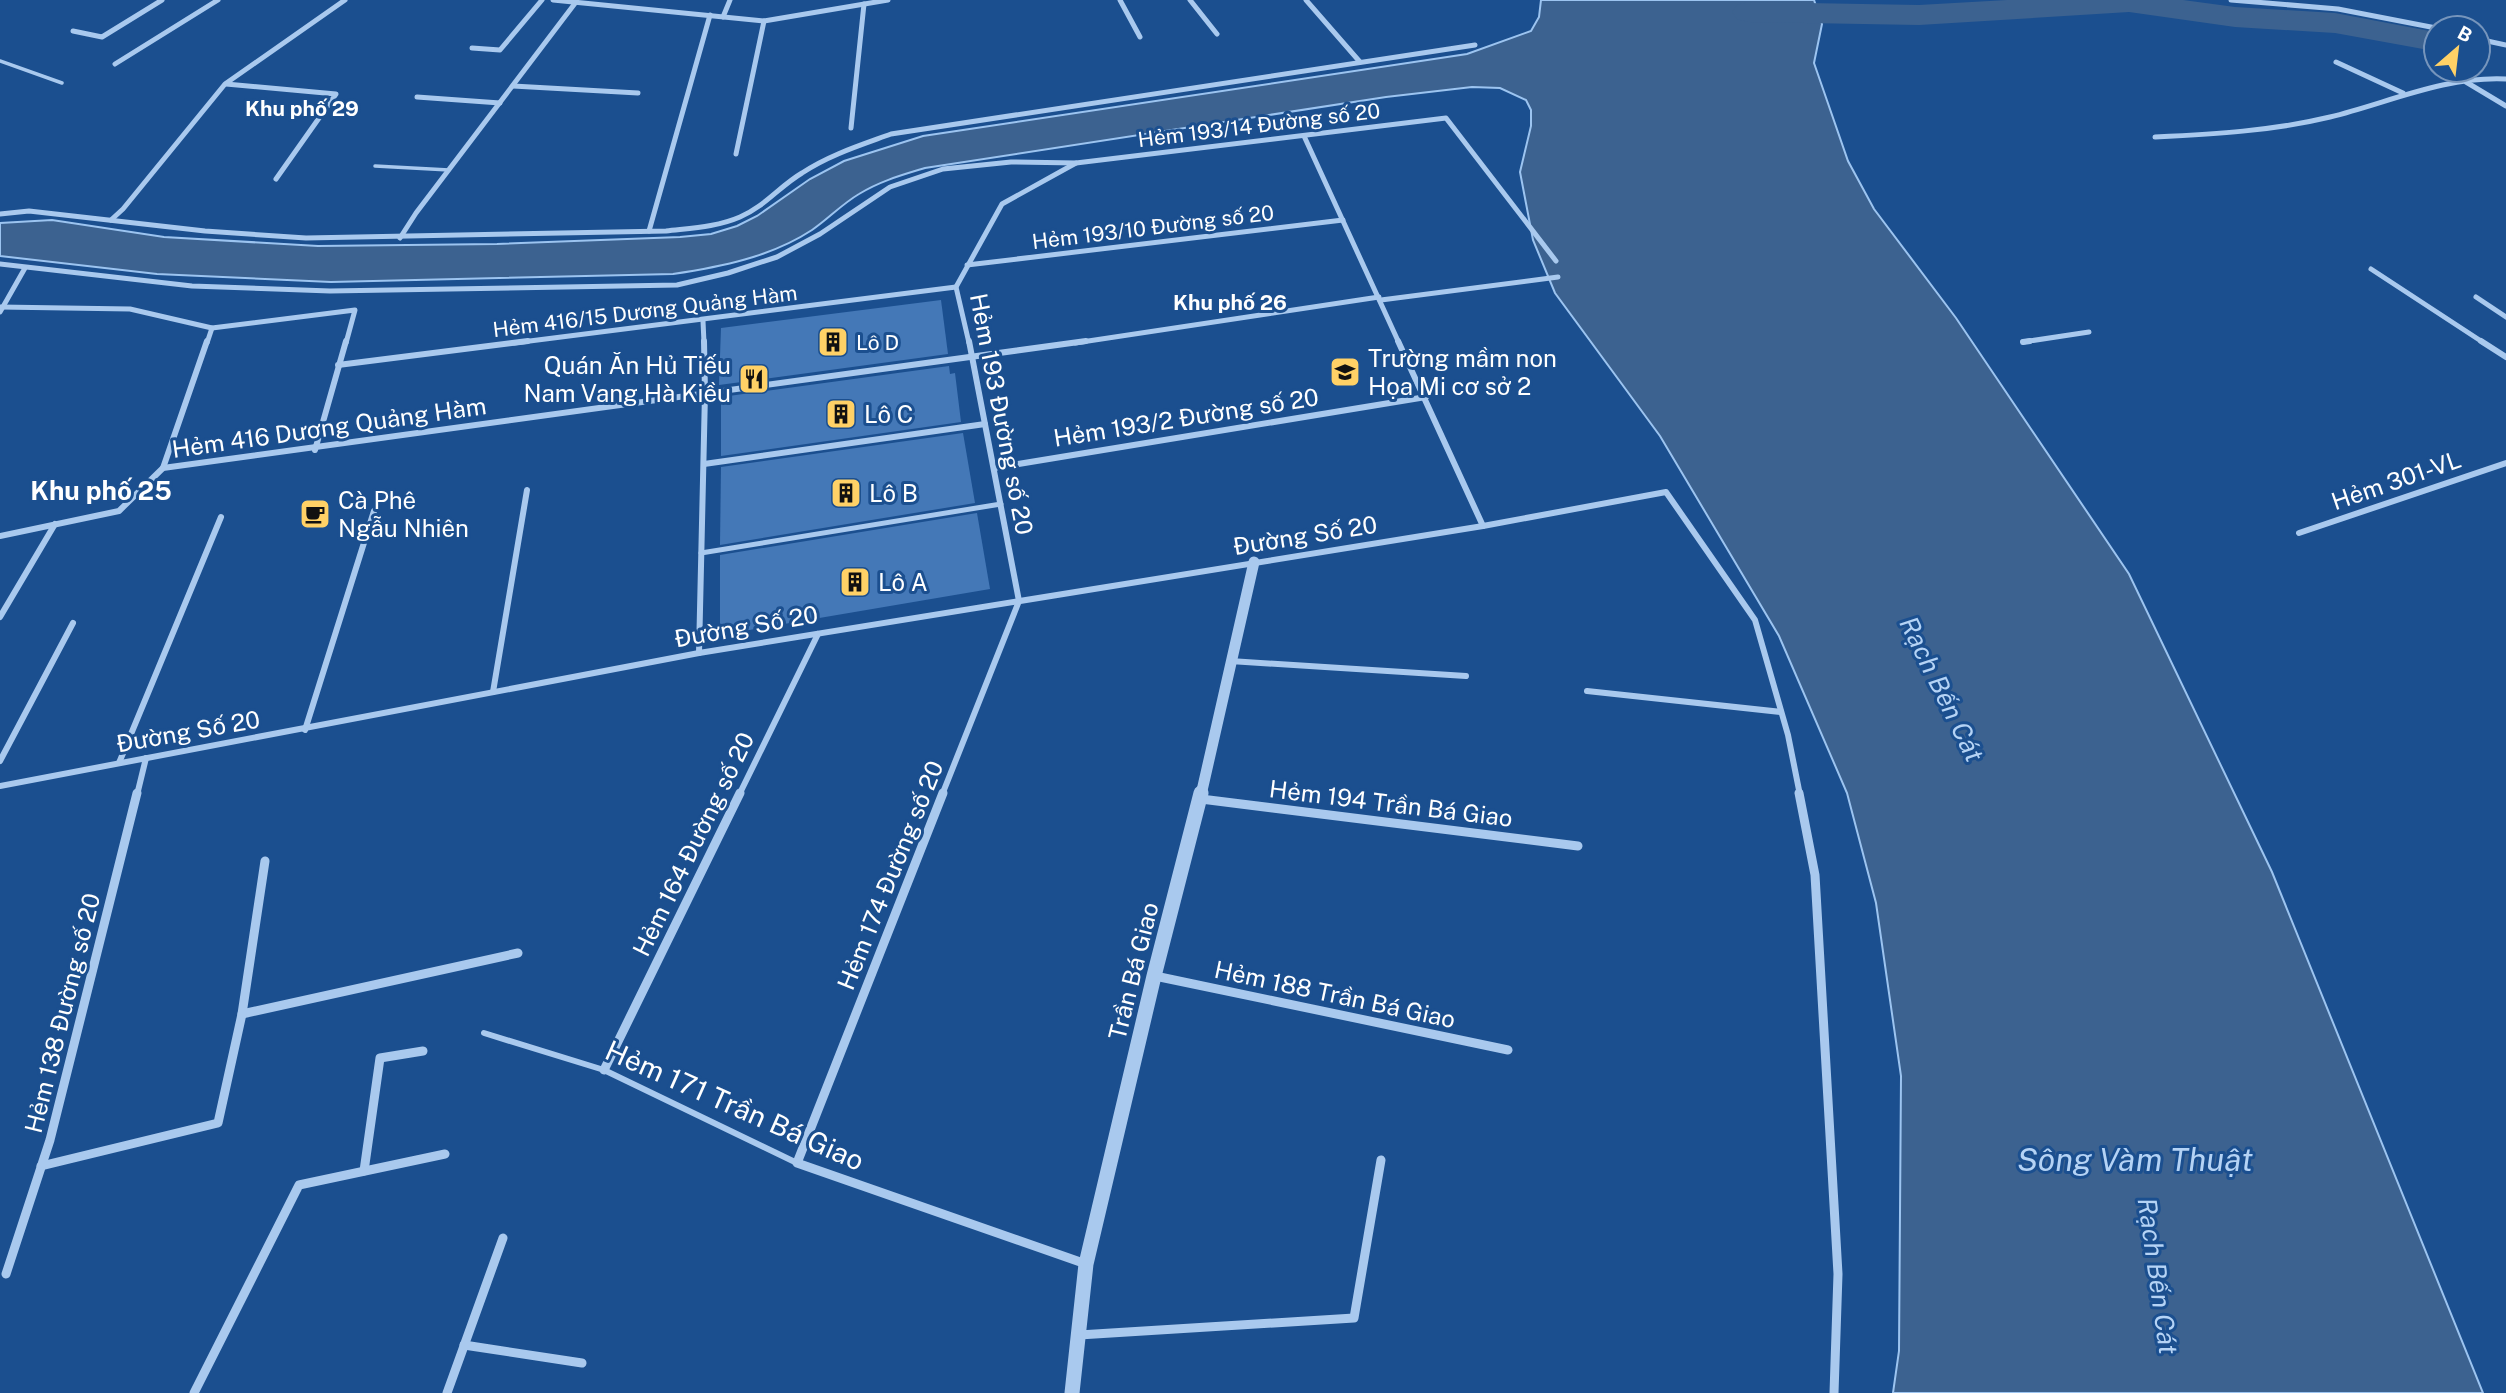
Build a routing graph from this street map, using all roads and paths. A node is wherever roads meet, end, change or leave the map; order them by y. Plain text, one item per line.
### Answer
1 (162, 0) edge
2 (218, 0) edge
3 (345, 0) edge
4 (542, 0) edge
5 (553, 0) edge
6 (730, 0) edge
7 (888, 0) edge
8 (1120, 0) edge
9 (1190, 0) edge
10 (1306, 0) edge
11 (2231, 0) edge
12 (576, 2) junction
13 (592, 2) edge
14 (864, 4) junction
15 (710, 15) junction
16 (723, 17) junction
17 (764, 21) junction
18 (2422, 25) edge
19 (73, 31) dead end
20 (1217, 34) dead end
21 (1140, 37) dead end
22 (1475, 45) dead end
23 (472, 48) dead end
24 (0, 61) edge
25 (1360, 62) junction
26 (2336, 62) dead end
27 (115, 64) dead end
28 (62, 83) dead end
29 (225, 84) junction
30 (2455, 84) edge
31 (2469, 84) edge
32 (513, 86) junction
33 (638, 93) dead end
34 (2404, 93) junction
35 (417, 97) dead end
36 (500, 103) junction
37 (2506, 106) edge
38 (851, 128) dead end
39 (1304, 136) junction
40 (2155, 137) dead end
41 (736, 154) dead end
42 (1076, 163) junction
43 (375, 166) dead end
44 (449, 170) junction
45 (276, 179) dead end
46 (0, 214) edge
47 (111, 220) junction
48 (1343, 220) junction
49 (649, 231) junction
50 (400, 238) junction
51 (1556, 261) dead end
52 (0, 264) edge
53 (967, 265) junction
54 (25, 268) junction
55 (2371, 269) dead end
56 (1558, 277) dead end
57 (956, 288) junction
58 (2476, 297) dead end
59 (1380, 299) junction
60 (1, 308) edge
61 (2506, 317) edge
62 (704, 321) junction
63 (212, 328) junction
64 (2089, 332) dead end
65 (2023, 342) dead end
66 (2506, 357) edge
67 (973, 358) junction
68 (338, 365) junction
69 (705, 393) junction
70 (1426, 397) junction
71 (985, 424) junction
72 (315, 450) junction
73 (2506, 463) edge
74 (704, 464) junction
75 (163, 468) junction
76 (994, 468) junction
77 (527, 490) dead end
78 (1001, 504) junction
79 (374, 511) dead end
80 (221, 517) dead end
81 (55, 524) junction
82 (1483, 526) junction
83 (2299, 533) dead end
84 (0, 536) edge
85 (701, 553) junction
86 (1254, 562) junction
87 (1019, 601) junction
88 (0, 617) edge
89 (73, 623) dead end
90 (818, 634) junction
91 (699, 653) junction
92 (1230, 661) junction
93 (1466, 676) dead end
94 (1587, 691) dead end
95 (493, 692) junction
96 (1781, 712) junction
97 (305, 730) junction
98 (146, 758) junction
99 (0, 761) edge
100 (119, 763) junction
101 (0, 786) edge
102 (1200, 799) junction
103 (1578, 846) dead end
104 (265, 861) dead end
105 (517, 953) dead end
106 (1154, 976) junction
107 (242, 1014) junction
108 (484, 1033) dead end
109 (1508, 1050) dead end
110 (423, 1051) dead end
111 (604, 1070) junction
112 (445, 1154) dead end
113 (1381, 1160) dead end
114 (797, 1163) junction
115 (41, 1166) junction
116 (364, 1171) junction
117 (503, 1238) dead end
118 (1086, 1264) junction
119 (6, 1274) dead end
120 (1078, 1335) junction
121 (464, 1345) junction
122 (582, 1363) dead end
123 (194, 1393) edge
124 (447, 1393) edge
125 (1072, 1393) edge
126 (1834, 1393) edge

1 - 19 street
2 - 27 street
3 - 29 street
4 - 23 street
5 - 12 street
6 - 16 street
7 - 14 street
8 - 21 street
9 - 20 street
10 - 25 street
11 - 18 street
12 - 13 street
12 - 32 street
13 - 15 street
14 - 17 street
14 - 38 street
15 - 16 street
15 - 49 street
16 - 17 street
17 - 41 street
22 - 25 street
24 - 28 lane
25 - 49 street
26 - 34 street
29 - 45 street
29 - 47 street
30 - 34 street
31 - 37 street
32 - 33 street
32 - 36 street
34 - 40 street
35 - 36 street
36 - 44 street
39 - 42 street, Hẻm 193/14 Đường số 20
39 - 48 street
39 - 51 street, Hẻm 193/14 Đường số 20
42 - 53 street, Hẻm 193 Đường số 20
42 - 54 street
43 - 44 lane
44 - 50 street
46 - 47 street
47 - 50 street
48 - 53 street, Hẻm 193/10 Đường số 20
48 - 59 street
49 - 50 street
52 - 54 street
53 - 57 street, Hẻm 193 Đường số 20
54 - 60 street
55 - 66 street
56 - 59 street, Hẻm 416 Dương Quảng Hàm
57 - 62 street, Hẻm 416/15 Dương Quảng Hàm
57 - 67 street, Hẻm 193 Đường số 20
58 - 61 street
59 - 67 street, Hẻm 416 Dương Quảng Hàm
59 - 70 street
60 - 63 street
62 - 68 street, Hẻm 416/15 Dương Quảng Hàm
62 - 69 street
63 - 68 street
63 - 75 street
64 - 65 street
67 - 69 street, Hẻm 416 Dương Quảng Hàm
67 - 71 street, Hẻm 193 Đường số 20
68 - 72 street
69 - 72 street, Hẻm 416 Dương Quảng Hàm
69 - 74 street
70 - 76 street, Hẻm 193/2 Đường số 20
70 - 82 street
71 - 74 street
71 - 76 street, Hẻm 193 Đường số 20
72 - 75 street, Hẻm 416 Dương Quảng Hàm
73 - 83 street, Hẻm 301-VL
74 - 85 street
75 - 81 street, Hẻm 416 Dương Quảng Hàm
76 - 78 street, Hẻm 193 Đường số 20
77 - 95 street
78 - 85 lane
78 - 87 street, Hẻm 193 Đường số 20
79 - 97 street
80 - 100 street
81 - 84 street, Hẻm 416 Dương Quảng Hàm
81 - 88 street
82 - 86 street, Đường Số 20
82 - 96 street, Đường Số 20
85 - 91 street
86 - 87 street, Đường Số 20
86 - 92 street, Trần Bá Giao
87 - 90 street, Đường Số 20
87 - 114 street, Hẻm 174 Đường số 20
89 - 99 street
90 - 91 street, Đường Số 20
90 - 111 street, Hẻm 164 Đường số 20
91 - 95 street, Đường Số 20
92 - 93 street
92 - 102 street, Trần Bá Giao
94 - 96 street
95 - 97 street, Đường Số 20
96 - 126 street
97 - 98 street, Đường Số 20
98 - 100 street, Đường Số 20
98 - 115 street, Hẻm 138 Đường số 20
100 - 101 street, Đường Số 20
102 - 103 street, Hẻm 194 Trần Bá Giao
102 - 106 street, Trần Bá Giao
104 - 107 street
105 - 107 street
106 - 109 street, Hẻm 188 Trần Bá Giao
106 - 118 street, Trần Bá Giao
107 - 115 street
108 - 111 lane, Hẻm 171 Trần Bá Giao
110 - 116 street
111 - 114 lane, Hẻm 171 Trần Bá Giao
112 - 116 street
113 - 120 street
114 - 118 street, Hẻm 171 Trần Bá Giao
115 - 119 street, Hẻm 138 Đường số 20
116 - 123 street
117 - 121 street
118 - 120 street, Trần Bá Giao
120 - 125 street, Trần Bá Giao
121 - 122 street
121 - 124 street

